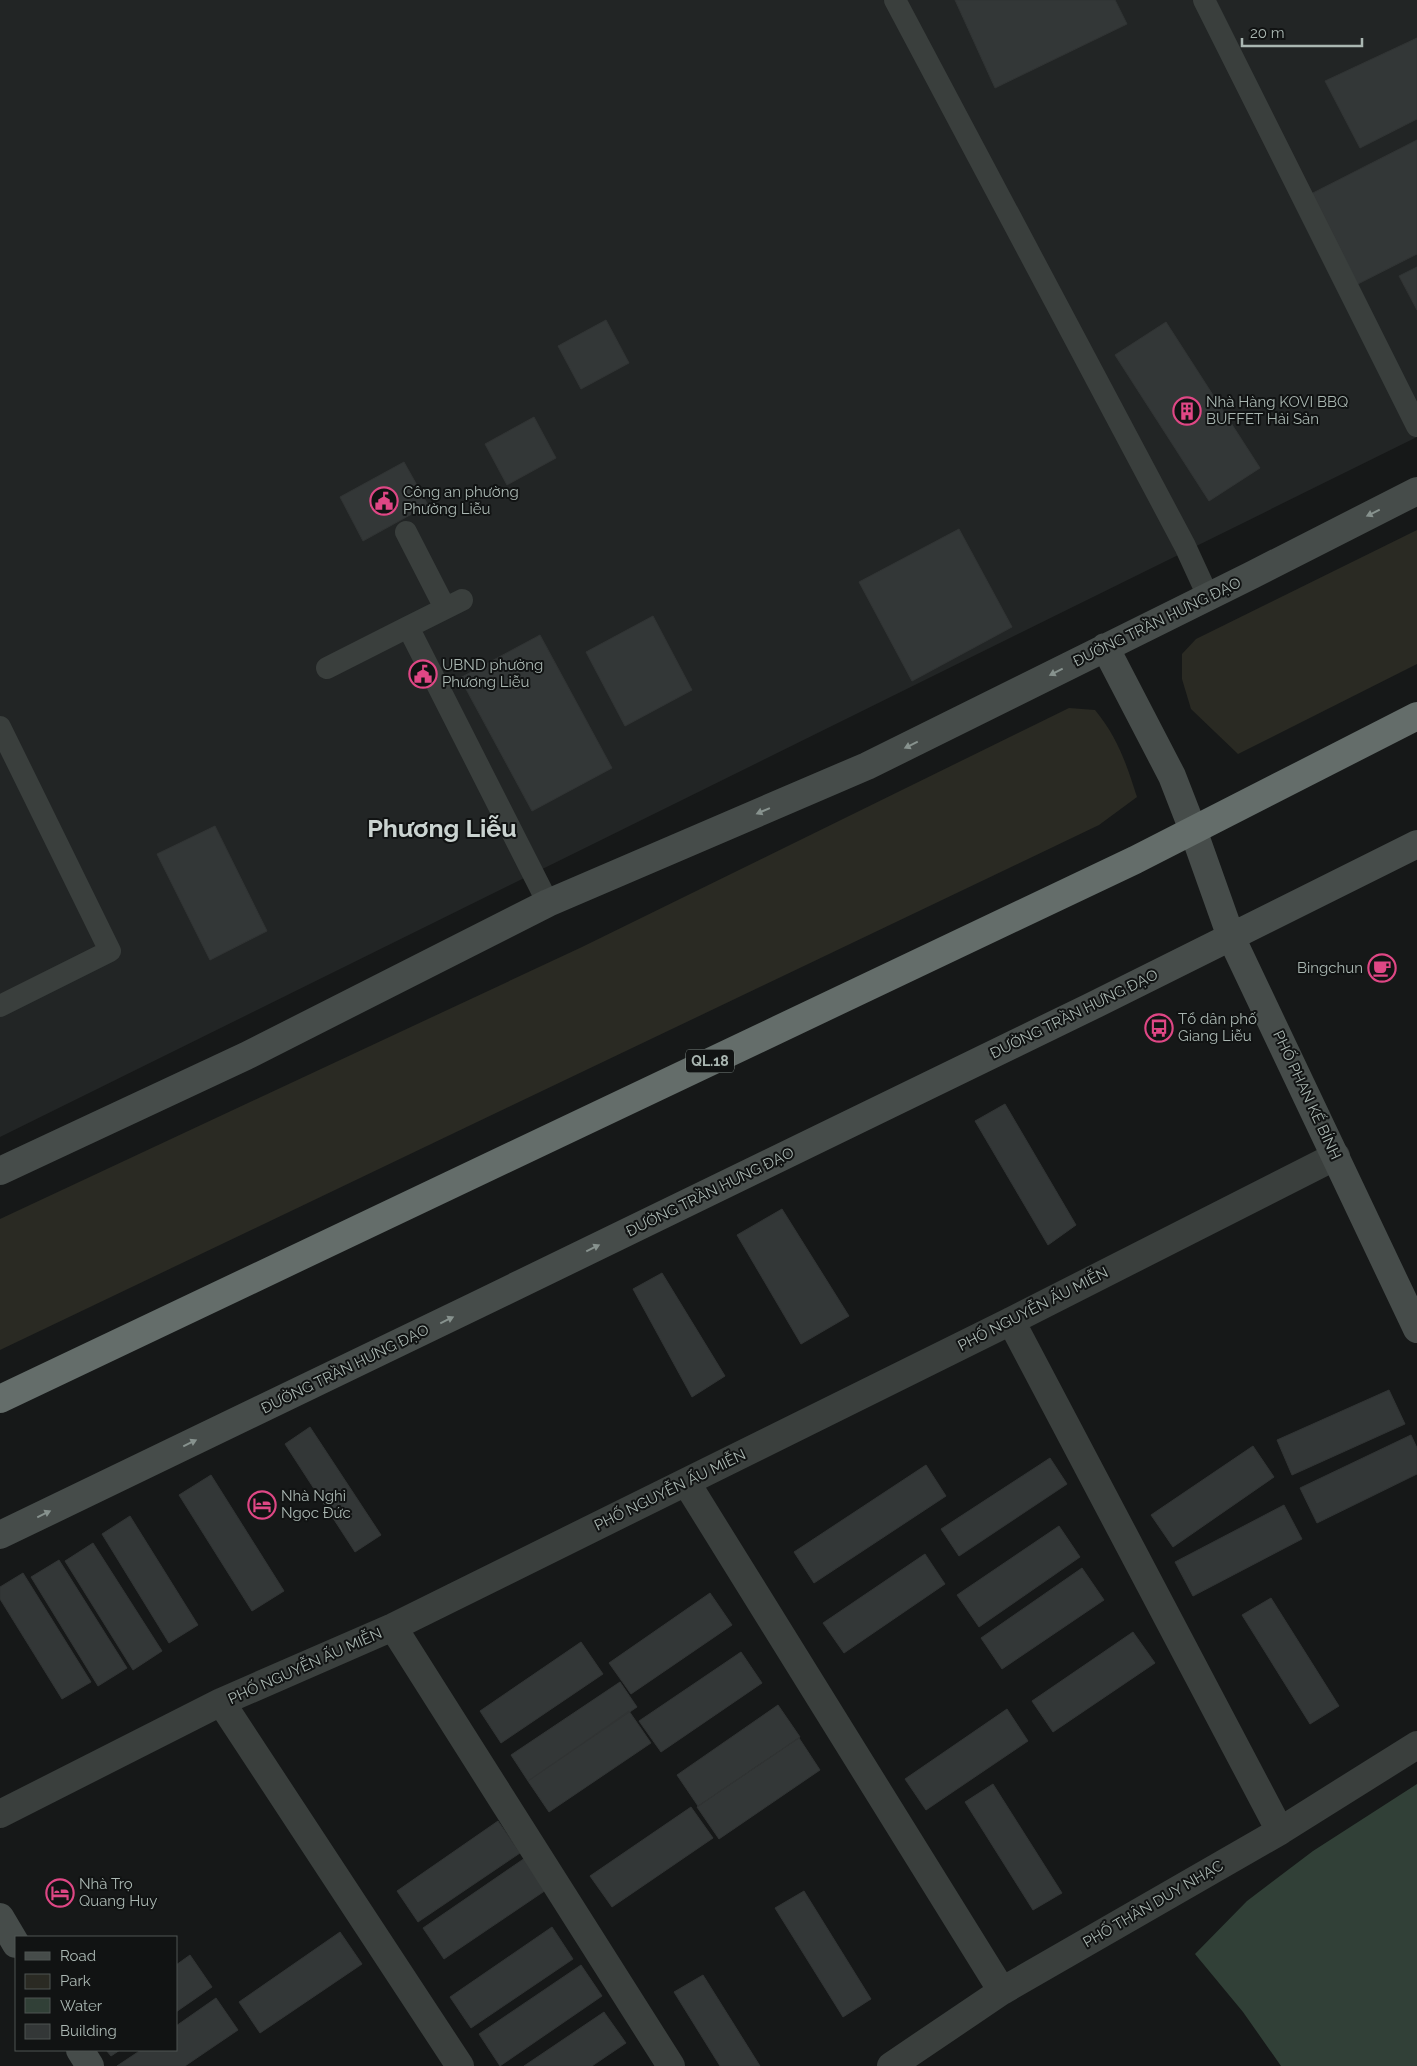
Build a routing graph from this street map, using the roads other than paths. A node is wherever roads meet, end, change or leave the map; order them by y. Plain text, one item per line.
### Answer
1 (895, 0) edge
2 (1204, 0) edge
3 (1417, 426) edge
4 (1417, 491) edge
5 (406, 532) dead end
6 (1208, 596) junction
7 (408, 627) junction
8 (1105, 647) junction
9 (327, 668) dead end
10 (1417, 716) edge
11 (0, 727) edge
12 (1193, 830) junction
13 (1417, 844) edge
14 (548, 904) junction
15 (1231, 937) junction
16 (0, 1006) edge
17 (1336, 1156) junction
18 (0, 1172) edge
19 (1011, 1320) junction
20 (1417, 1329) edge
21 (0, 1398) edge
22 (686, 1482) junction
23 (0, 1535) edge
24 (393, 1628) junction
25 (221, 1702) junction
26 (1417, 1745) edge
27 (0, 1814) edge
28 (1280, 1831) junction
29 (0, 1917) edge
30 (15, 1942) edge
31 (1002, 1991) junction
32 (81, 2051) edge
33 (90, 2066) edge
34 (460, 2066) edge
35 (671, 2066) edge
36 (891, 2066) edge

1 - 6 lane
2 - 3 lane
4 -> 6 main road, ĐƯỜNG TRẦN HƯNG ĐẠO
5 - 7 lane
6 - 8 main road, ĐƯỜNG TRẦN HƯNG ĐẠO
7 - 9 lane
7 - 14 lane
8 - 12 main road, PHỐ PHAN KẾ BÍNH
8 -> 14 main road, ĐƯỜNG TRẦN HƯNG ĐẠO
10 - 12 highway, QL.18
11 - 16 lane
12 - 15 main road, PHỐ PHAN KẾ BÍNH
12 - 21 highway, QL.18
13 - 15 main road, ĐƯỜNG TRẦN HƯNG ĐẠO
14 - 18 main road, ĐƯỜNG TRẦN HƯNG ĐẠO
15 - 17 main road, PHỐ PHAN KẾ BÍNH
23 -> 15 main road, ĐƯỜNG TRẦN HƯNG ĐẠO
17 - 19 street, PHỐ NGUYỄN ẤU MIỄN
17 - 20 main road, PHỐ PHAN KẾ BÍNH
19 - 22 street, PHỐ NGUYỄN ẤU MIỄN
19 - 28 street
22 - 24 street, PHỐ NGUYỄN ẤU MIỄN
22 - 31 street
24 - 25 street, PHỐ NGUYỄN ẤU MIỄN
24 - 35 street
25 - 27 street, PHỐ NGUYỄN ẤU MIỄN
25 - 34 street
26 - 28 street, PHỐ THÂN DUY NHẠC
28 - 31 street, PHỐ THÂN DUY NHẠC
29 - 30 main road
31 - 36 street, PHỐ THÂN DUY NHẠC
32 - 33 main road

